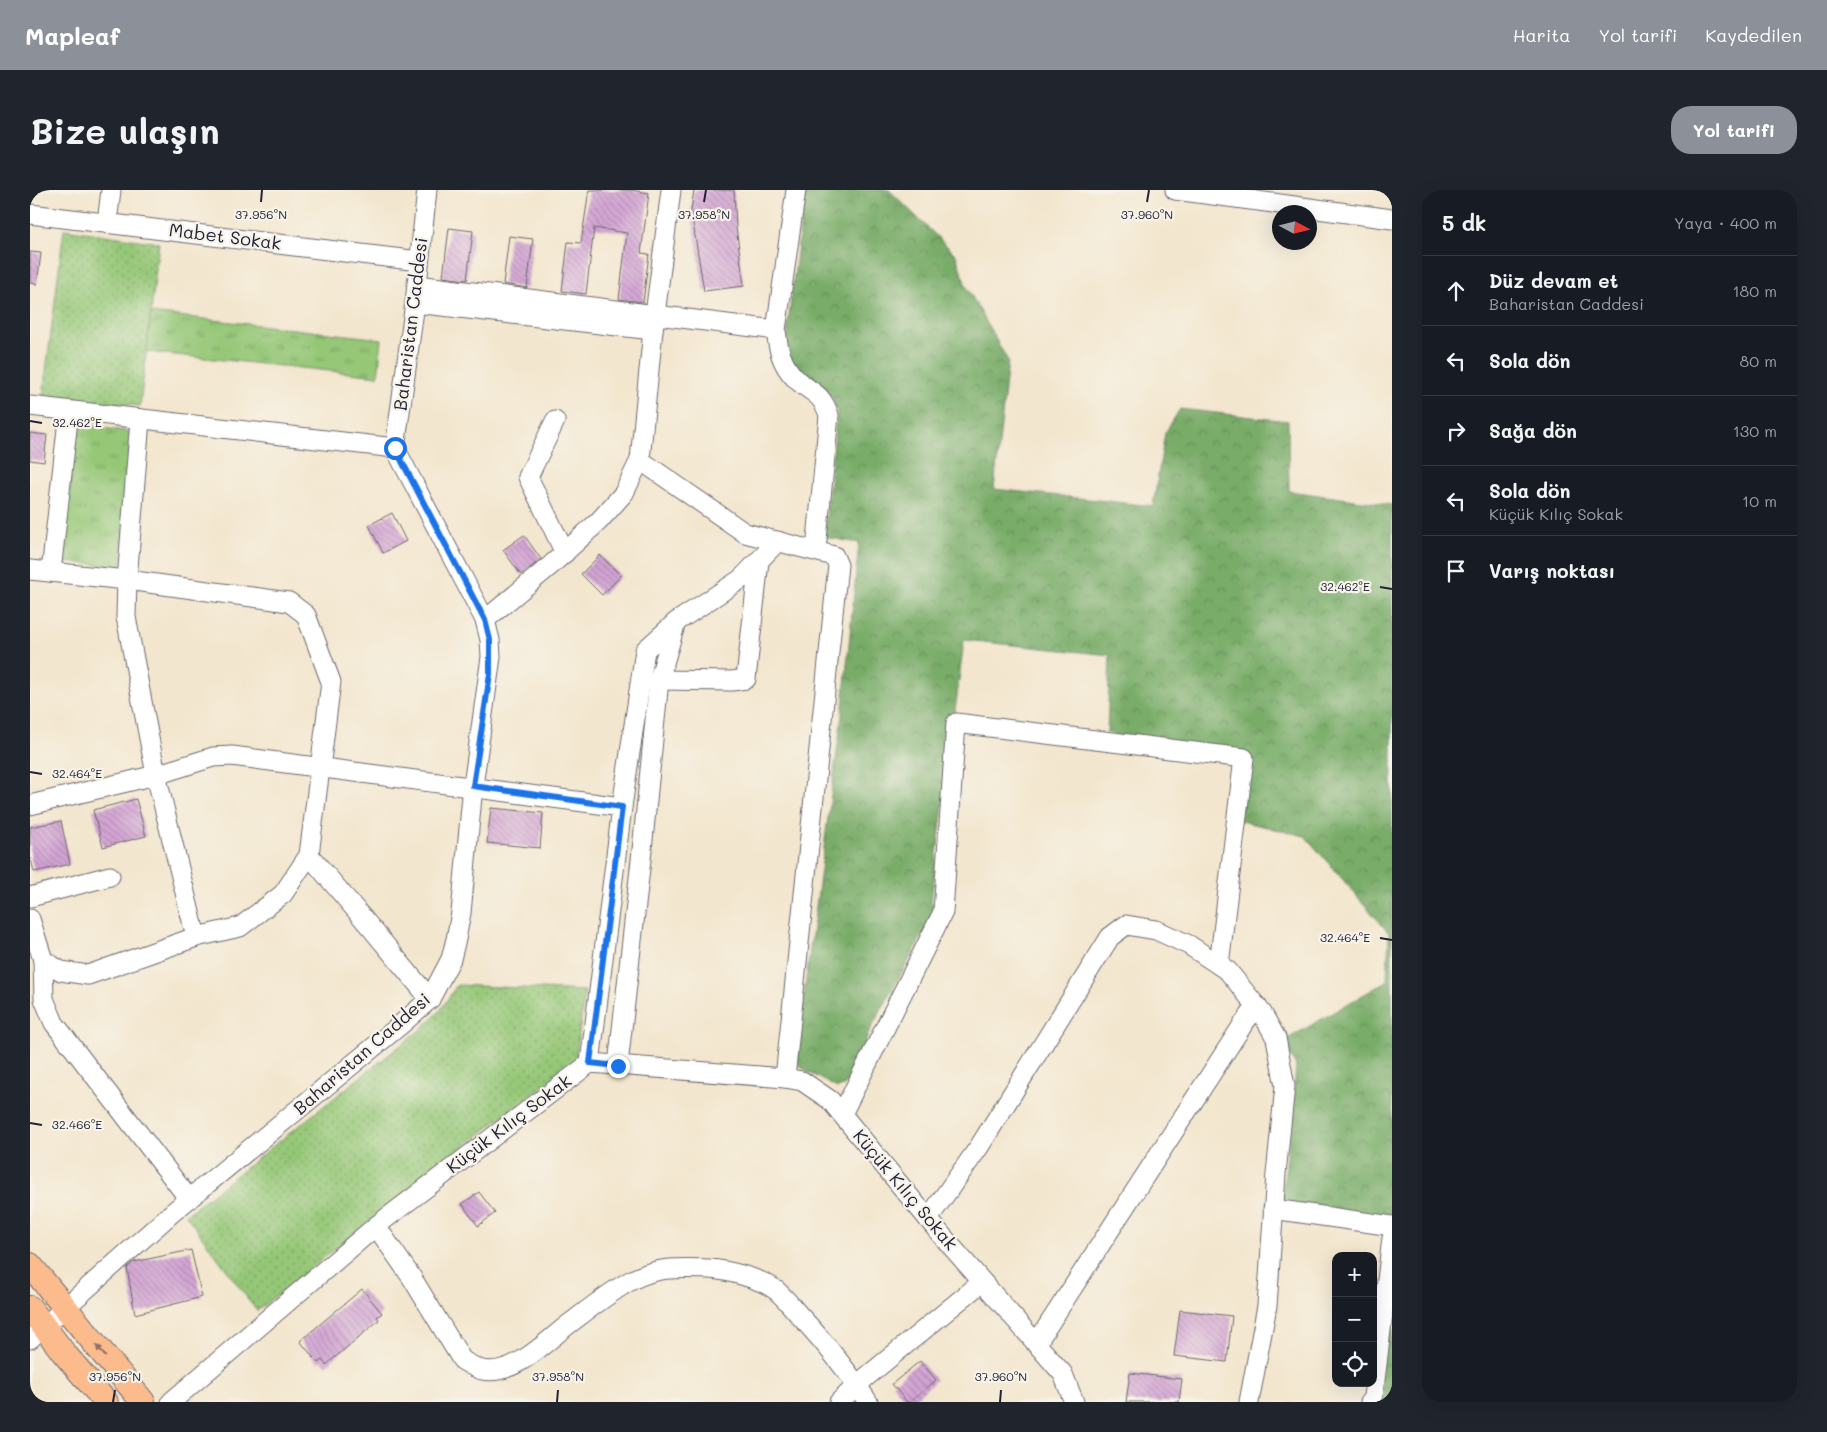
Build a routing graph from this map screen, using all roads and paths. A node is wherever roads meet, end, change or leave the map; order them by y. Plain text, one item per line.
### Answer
1 (111, 190) edge
2 (427, 190) edge
3 (671, 190) edge
4 (796, 190) edge
5 (1175, 190) edge
6 (30, 214) edge
7 (1392, 219) edge
8 (107, 223) junction
9 (419, 261) junction
10 (416, 294) junction
11 (654, 323) junction
12 (776, 330) junction
13 (30, 406) edge
14 (69, 411) junction
15 (140, 420) junction
16 (556, 421) dead end
17 (395, 448) junction
18 (640, 460) junction
19 (778, 541) junction
20 (816, 550) junction
21 (565, 552) junction
22 (759, 561) junction
23 (30, 570) edge
24 (51, 572) junction
25 (127, 580) junction
26 (485, 620) junction
27 (676, 622) junction
28 (659, 680) junction
29 (319, 767) junction
30 (156, 775) junction
31 (473, 786) junction
32 (30, 805) edge
33 (622, 807) junction
34 (309, 855) junction
35 (110, 876) dead end
36 (30, 897) edge
37 (30, 919) edge
38 (196, 937) junction
39 (43, 960) junction
40 (1219, 965) junction
41 (430, 1000) junction
42 (1257, 1006) junction
43 (590, 1063) junction
44 (618, 1066) junction
45 (785, 1078) junction
46 (842, 1114) junction
47 (189, 1199) junction
48 (1273, 1209) junction
49 (928, 1219) junction
50 (376, 1226) junction
51 (1392, 1226) edge
52 (1392, 1238) edge
53 (30, 1265) edge
54 (982, 1282) junction
55 (65, 1306) junction
56 (30, 1308) edge
57 (37, 1333) edge
58 (1036, 1344) junction
59 (858, 1386) junction
60 (106, 1402) edge
61 (143, 1402) edge
62 (171, 1402) edge
63 (839, 1402) edge
64 (868, 1402) edge
65 (1074, 1402) edge
66 (1249, 1402) edge
67 (1370, 1402) edge

1 - 8 street
2 - 9 street, Baharistan Caddesi
3 - 11 street
4 - 12 street
5 - 7 street
6 - 8 street, Mabet Sokak
8 - 9 street, Mabet Sokak
9 - 10 street, Baharistan Caddesi
10 - 11 street
10 - 17 street, Baharistan Caddesi
11 - 12 street
11 - 18 street
12 - 20 street
13 - 14 street
14 - 15 street
14 - 24 street
15 - 17 street
15 - 25 street
16 - 21 street
17 - 26 street, Baharistan Caddesi
18 - 19 street
18 - 21 street
19 - 20 street
19 - 22 street
20 - 45 street
21 - 26 street
22 - 27 street
22 - 28 street
23 - 24 street
24 - 25 street
25 - 29 street
25 - 30 street
26 - 31 street, Baharistan Caddesi
27 - 28 street
27 - 33 street
28 - 44 street
29 - 30 street
29 - 31 street
29 - 34 street
30 - 32 street
30 - 38 street
31 - 33 street
31 - 41 street, Baharistan Caddesi
33 - 43 street
34 - 38 street
34 - 41 street
35 - 36 street
37 - 39 street
38 - 39 street
39 - 47 street
40 - 42 street
40 - 46 street
40 - 49 street
41 - 47 street, Baharistan Caddesi
42 - 48 street
42 - 58 street
43 - 44 street, Küçük Kılıç Sokak
43 - 50 street, Küçük Kılıç Sokak
44 - 45 street, Küçük Kılıç Sokak
45 - 46 street, Küçük Kılıç Sokak
46 - 49 street, Küçük Kılıç Sokak
47 - 55 street, Baharistan Caddesi
48 - 51 street
48 - 66 street
49 - 54 street, Küçük Kılıç Sokak
50 - 59 street
50 - 62 street, Küçük Kılıç Sokak
52 - 67 street
53 - 55 main road
54 - 58 street, Küçük Kılıç Sokak
54 - 59 street
55 - 57 street, Baharistan Caddesi
61 -> 55 main road
56 - 57 main road
57 - 60 main road
58 - 65 street, Küçük Kılıç Sokak
59 - 63 street
59 - 64 street

